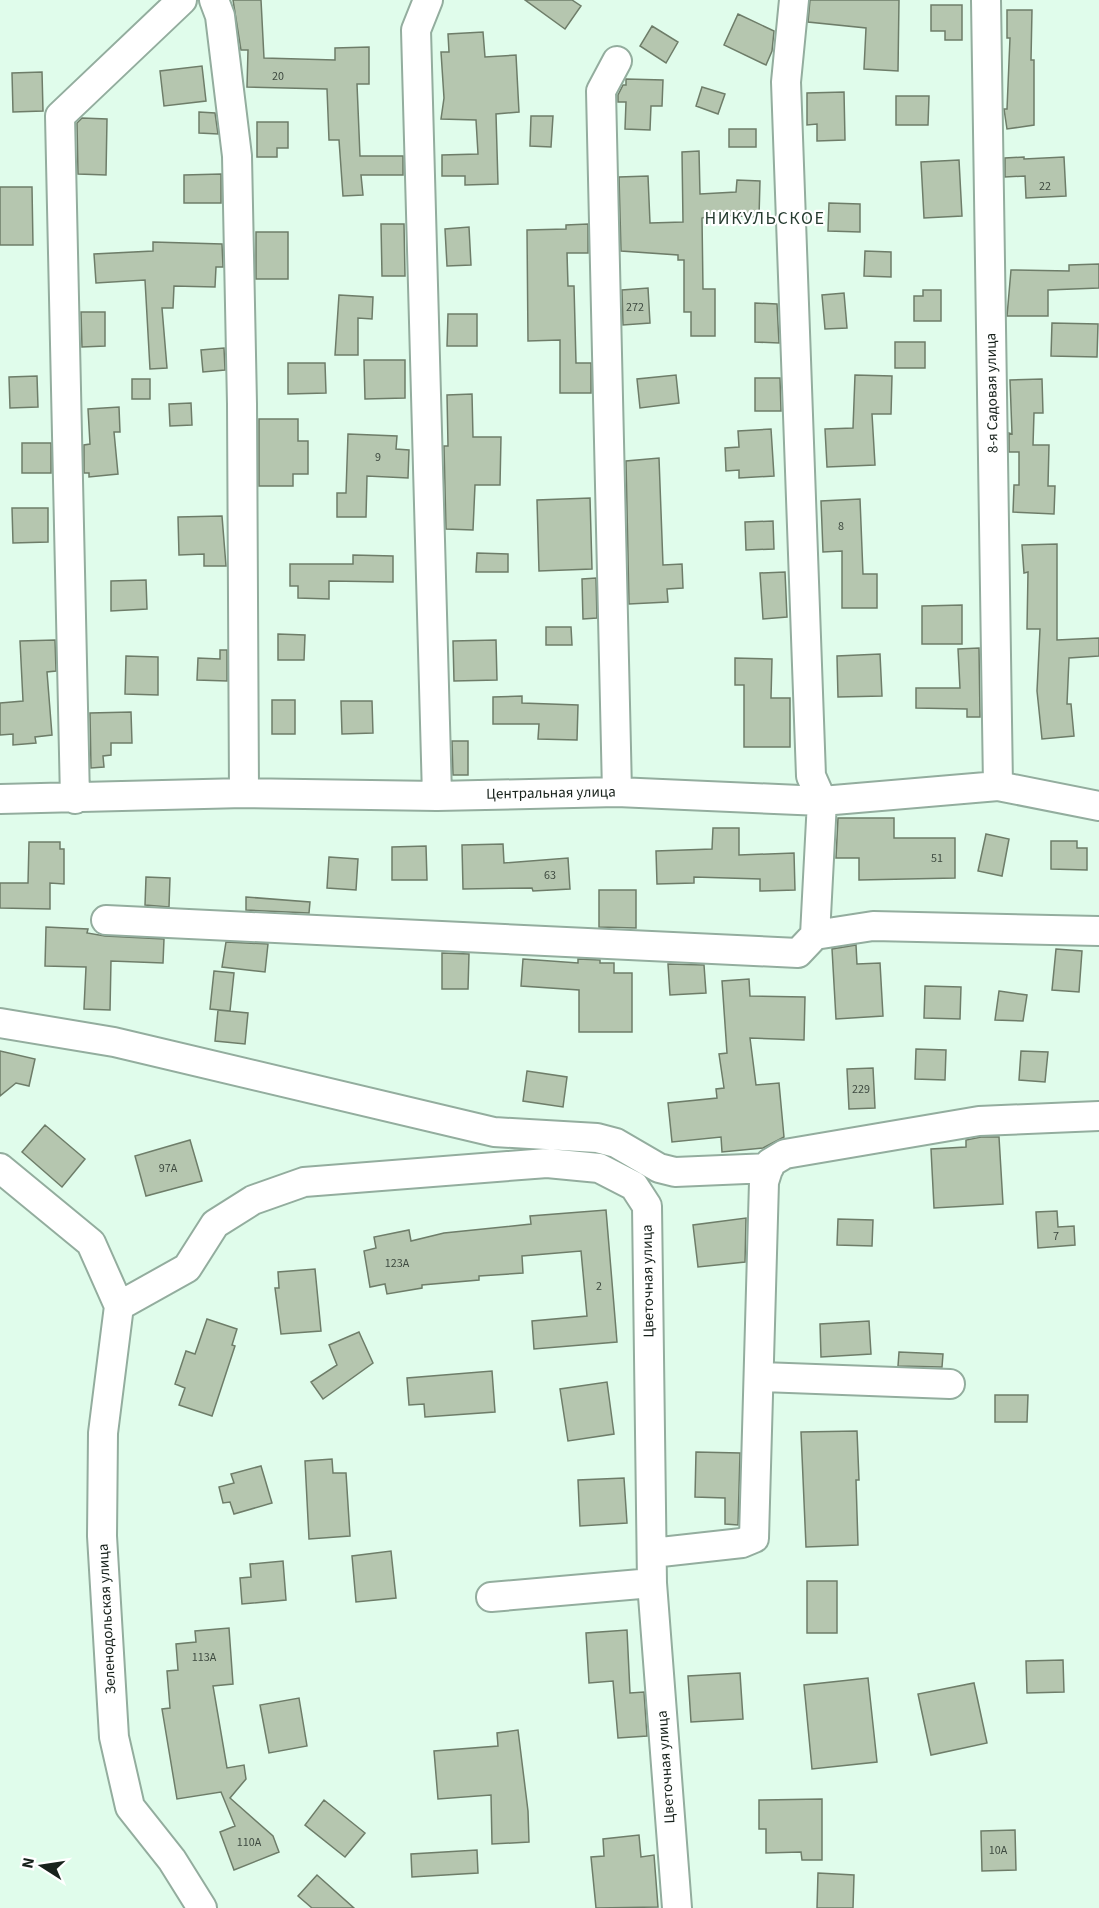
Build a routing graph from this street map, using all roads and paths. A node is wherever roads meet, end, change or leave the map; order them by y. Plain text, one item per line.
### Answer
1 (182, 0) edge
2 (214, 0) edge
3 (428, 0) edge
4 (794, 0) edge
5 (986, 0) edge
6 (617, 61) dead end
7 (998, 786) junction
8 (617, 792) junction
9 (244, 794) junction
10 (437, 796) junction
11 (0, 799) edge
12 (75, 799) junction
13 (822, 801) junction
14 (1099, 806) edge
15 (106, 920) dead end
16 (1099, 931) edge
17 (815, 935) junction
18 (0, 1023) edge
19 (1099, 1116) edge
20 (0, 1168) edge
21 (769, 1168) junction
22 (119, 1306) junction
23 (759, 1377) junction
24 (950, 1384) dead end
25 (652, 1552) junction
26 (652, 1583) junction
27 (491, 1597) dead end
28 (202, 1908) edge
29 (677, 1908) edge

1 - 12 street
2 - 9 street
3 - 10 street
4 - 13 street
5 - 7 street, 8-я Садовая улица
6 - 8 street
7 - 13 street, Центральная улица
7 - 14 street, Центральная улица
8 - 10 street, Центральная улица
8 - 13 street, Центральная улица
9 - 10 street, Центральная улица
9 - 12 street, Центральная улица
11 - 12 street, Центральная улица
13 - 17 street
15 - 17 street
16 - 17 street
18 - 21 street
19 - 21 street
20 - 22 street
21 - 23 street
22 - 25 street, Цветочная улица
22 - 28 street, Зеленодольская улица
23 - 24 street
23 - 25 street
25 - 26 street, Цветочная улица
26 - 27 street
26 - 29 street, Цветочная улица

